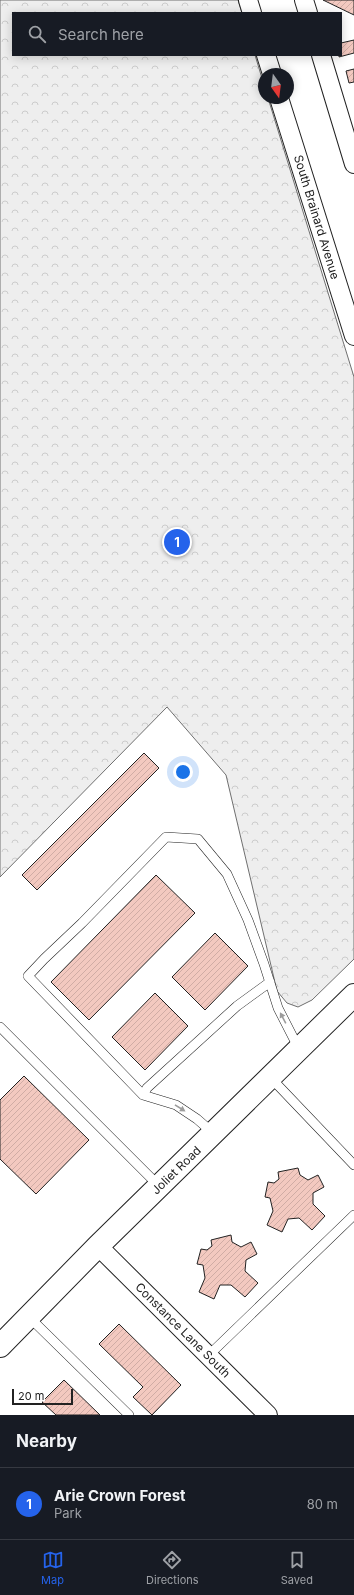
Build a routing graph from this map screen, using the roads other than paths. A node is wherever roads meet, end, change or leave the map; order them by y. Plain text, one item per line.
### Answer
1 (248, 0) edge
2 (304, 0) edge
3 (252, 12) edge
4 (308, 12) edge
5 (266, 56) edge
6 (321, 56) edge
7 (270, 68) edge
8 (281, 104) edge
9 (354, 164) edge
10 (349, 300) edge
11 (354, 336) edge
12 (271, 984) junction
13 (354, 995) edge
14 (0, 1027) edge
15 (299, 1049) junction
16 (270, 1077) junction
17 (144, 1095) junction
18 (213, 1133) junction
19 (354, 1165) edge
20 (159, 1186) junction
21 (354, 1215) edge
22 (98, 1246) junction
23 (29, 1317) junction
24 (0, 1346) edge
25 (209, 1355) junction
26 (128, 1415) edge
27 (268, 1415) edge

1 - 3 street
2 - 4 street
5 - 7 street
6 - 9 street
8 - 10 street, South Brainard Avenue
10 - 11 street, South Brainard Avenue
15 -> 12 lane
12 - 17 lane
12 - 17 lane
13 - 15 main road, Joliet Road
14 - 20 lane
15 - 16 main road, Joliet Road
16 - 18 main road, Joliet Road
16 - 19 lane
17 -> 18 lane
18 - 20 main road, Joliet Road
20 - 22 main road, Joliet Road
21 - 25 lane
22 - 23 main road, Joliet Road
22 - 25 street, Constance Lane South
23 - 24 main road, Joliet Road
23 - 26 lane
25 - 27 street, Constance Lane South

